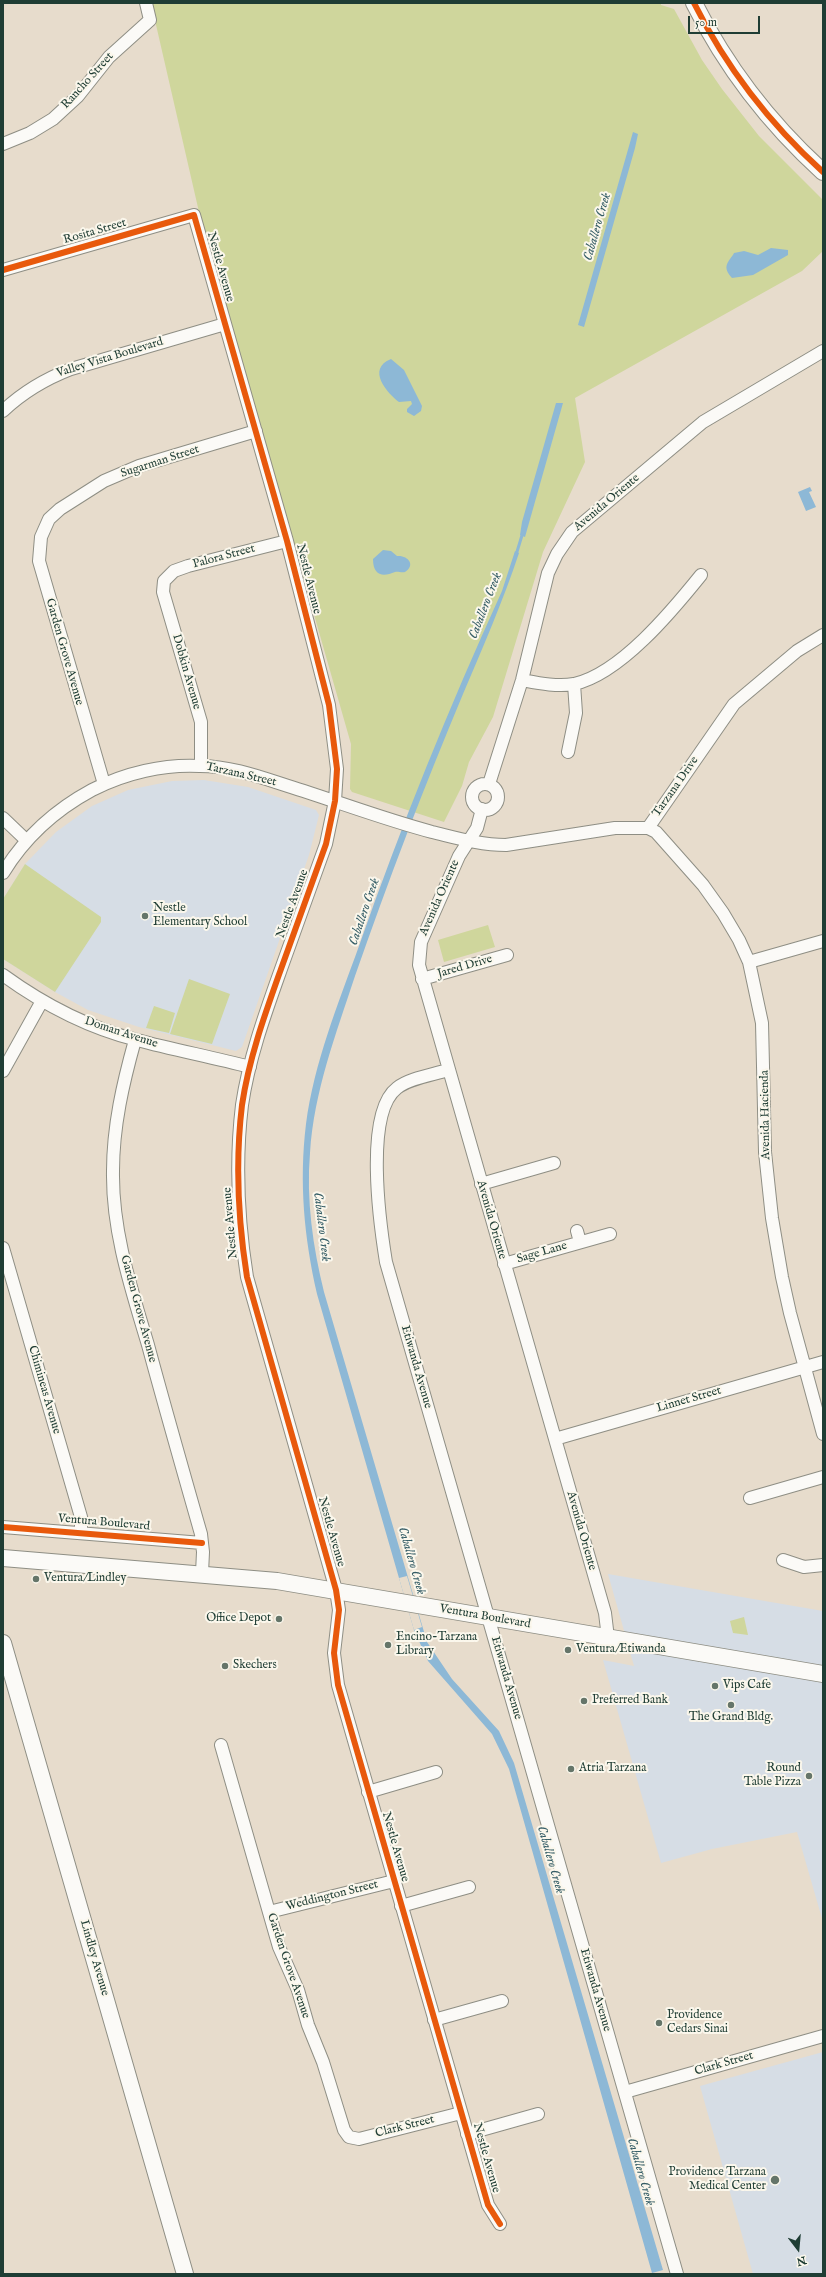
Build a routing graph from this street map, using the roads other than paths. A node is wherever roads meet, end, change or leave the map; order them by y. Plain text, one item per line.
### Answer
1 (146, 3) edge
2 (694, 3) edge
3 (3, 144) edge
4 (823, 172) edge
5 (194, 215) joint
6 (3, 270) edge
7 (225, 324) junction
8 (823, 351) edge
9 (3, 411) edge
10 (256, 431) junction
11 (49, 519) joint
12 (287, 541) junction
13 (701, 575) dead end
14 (164, 581) joint
15 (823, 635) edge
16 (522, 680) junction
17 (574, 684) junction
18 (568, 752) dead end
19 (200, 766) junction
20 (104, 784) junction
21 (489, 784) junction
22 (335, 801) junction
23 (482, 809) junction
24 (3, 818) edge
25 (414, 827) joint
26 (648, 828) junction
27 (26, 840) junction
28 (468, 841) junction
29 (3, 873) edge
30 (823, 941) edge
31 (507, 955) dead end
32 (750, 962) junction
33 (3, 975) edge
34 (422, 979) junction
35 (42, 1001) junction
36 (135, 1040) junction
37 (250, 1067) junction
38 (448, 1070) junction
39 (3, 1071) edge
40 (554, 1163) dead end
41 (481, 1184) junction
42 (577, 1230) dead end
43 (610, 1234) dead end
44 (580, 1242) junction
45 (3, 1248) edge
46 (504, 1264) junction
47 (823, 1362) edge
48 (804, 1367) junction
49 (823, 1434) edge
50 (555, 1439) junction
51 (823, 1476) edge
52 (750, 1498) dead end
53 (3, 1526) edge
54 (81, 1532) junction
55 (202, 1543) junction
56 (3, 1558) edge
57 (783, 1560) dead end
58 (823, 1565) edge
59 (202, 1574) junction
60 (336, 1590) junction
61 (488, 1617) junction
62 (608, 1638) junction
63 (3, 1643) edge
64 (823, 1674) edge
65 (221, 1745) dead end
66 (436, 1772) dead end
67 (368, 1792) junction
68 (394, 1881) junction
69 (469, 1887) dead end
70 (401, 1906) junction
71 (270, 1912) junction
72 (502, 2001) dead end
73 (434, 2020) junction
74 (823, 2036) edge
75 (625, 2092) junction
76 (461, 2113) junction
77 (538, 2114) dead end
78 (467, 2134) junction
79 (349, 2137) joint
80 (500, 2224) dead end
81 (185, 2274) edge
82 (677, 2274) edge

1 - 3 street, Rancho Street
2 - 4 main road
5 - 6 street, Rosita Street
5 - 7 street, Nestle Avenue
7 - 9 street, Valley Vista Boulevard
7 - 10 street, Nestle Avenue
8 - 16 street, Avenida Oriente
10 - 11 street, Sugarman Street
10 - 12 street, Nestle Avenue
11 - 20 street, Garden Grove Avenue
12 - 14 street, Palora Street
12 - 22 street, Nestle Avenue
13 - 17 street
14 - 19 street, Dobkin Avenue
15 - 26 street, Tarzana Drive
16 - 17 street
16 - 21 street, Avenida Oriente
17 - 18 street
19 - 20 street, Tarzana Street
19 - 22 street, Tarzana Street
20 - 27 street, Tarzana Street
21 - 23 street
21 - 23 street
22 - 25 street, Tarzana Street
22 - 37 street, Nestle Avenue
23 - 28 street, Avenida Oriente
24 - 27 street
25 - 28 street, Tarzana Drive
26 - 28 street, Tarzana Drive
26 - 32 street, Avenida Hacienda
27 - 29 street, Tarzana Street
28 - 34 street, Avenida Oriente
30 - 32 street
31 - 34 street, Jared Drive
32 - 48 street, Avenida Hacienda
33 - 35 street, Doman Avenue
34 - 38 street, Avenida Oriente
35 - 36 street, Doman Avenue
35 - 39 street
36 - 37 street, Doman Avenue
36 - 55 street, Garden Grove Avenue
37 - 60 street, Nestle Avenue
38 - 41 street, Avenida Oriente
38 - 61 street, Etiwanda Avenue
40 - 41 street
41 - 46 street, Avenida Oriente
42 - 44 street, Sage Lane
43 - 44 street, Sage Lane
44 - 46 street, Sage Lane
45 - 54 street, Chimineas Avenue
46 - 50 street, Avenida Oriente
47 - 48 street, Linnet Street
48 - 49 street, Avenida Hacienda
48 - 50 street, Linnet Street
50 - 62 street, Avenida Oriente
51 - 52 street
53 - 54 street, Ventura Boulevard
54 - 55 street, Ventura Boulevard
55 - 59 street, Garden Grove Avenue
56 - 59 main road, Ventura Boulevard
57 - 58 street
59 - 60 main road, Ventura Boulevard
60 - 61 main road, Ventura Boulevard
60 - 67 street, Nestle Avenue
61 - 62 main road, Ventura Boulevard
61 - 75 street, Etiwanda Avenue
62 - 64 main road, Ventura Boulevard
63 - 81 main road, Lindley Avenue
65 - 71 street, Garden Grove Avenue
66 - 67 street
67 - 68 street, Nestle Avenue
68 - 70 street, Nestle Avenue
68 - 71 street, Weddington Street
69 - 70 street
70 - 73 street, Nestle Avenue
71 - 79 street, Garden Grove Avenue
72 - 73 street
73 - 76 street, Nestle Avenue
74 - 75 street, Clark Street
75 - 82 street, Etiwanda Avenue
76 - 78 street, Nestle Avenue
76 - 79 street, Clark Street
77 - 78 street
78 - 80 street, Nestle Avenue

